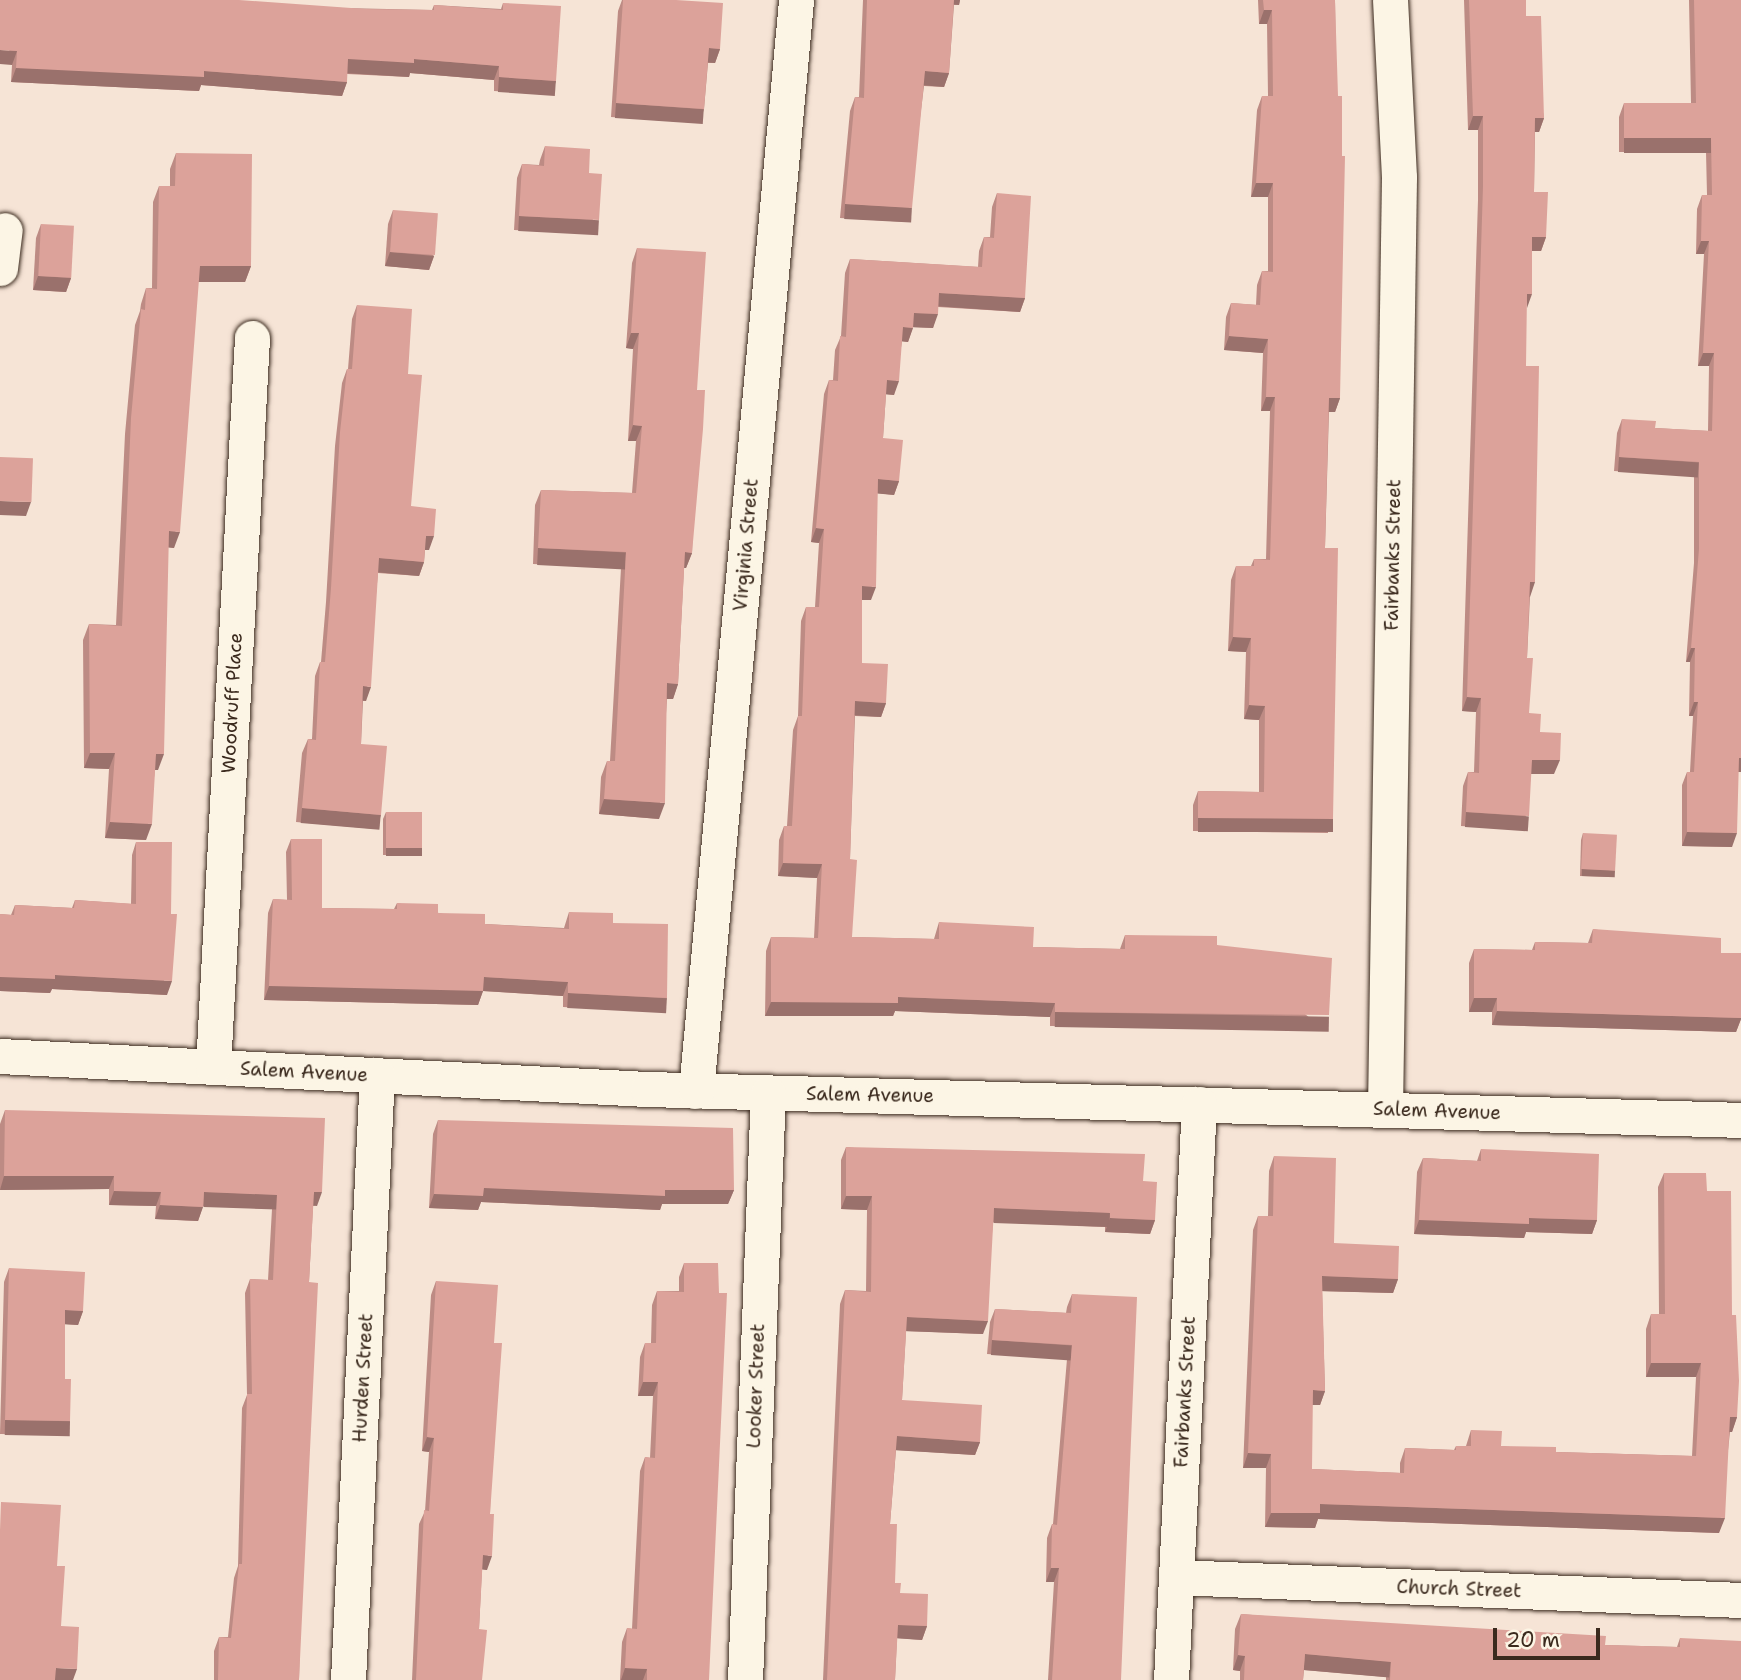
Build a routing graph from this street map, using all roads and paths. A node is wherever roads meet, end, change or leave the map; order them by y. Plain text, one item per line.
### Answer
1 (796, 0) edge
2 (1390, 0) edge
3 (5, 230) dead end
4 (0, 268) edge
5 (252, 338) dead end
6 (0, 1056) edge
7 (213, 1067) junction
8 (377, 1075) junction
9 (696, 1091) junction
10 (768, 1093) junction
11 (1199, 1104) junction
12 (1385, 1110) junction
13 (1741, 1120) edge
14 (1176, 1577) junction
15 (1741, 1600) edge
16 (348, 1680) edge
17 (745, 1680) edge
18 (1171, 1680) edge

1 - 9 street, Virginia Street
2 - 12 street, Fairbanks Street
3 - 4 street
5 - 7 street, Woodruff Place
6 - 7 street, Salem Avenue
7 - 8 street, Salem Avenue
8 - 9 street, Salem Avenue
8 - 16 street, Hurden Street
9 - 10 street, Salem Avenue
10 - 11 street, Salem Avenue
10 - 17 street, Looker Street
11 - 12 street, Salem Avenue
11 - 14 street, Fairbanks Street
12 - 13 street, Salem Avenue
14 - 15 street, Church Street
14 - 18 street, Fairbanks Street

